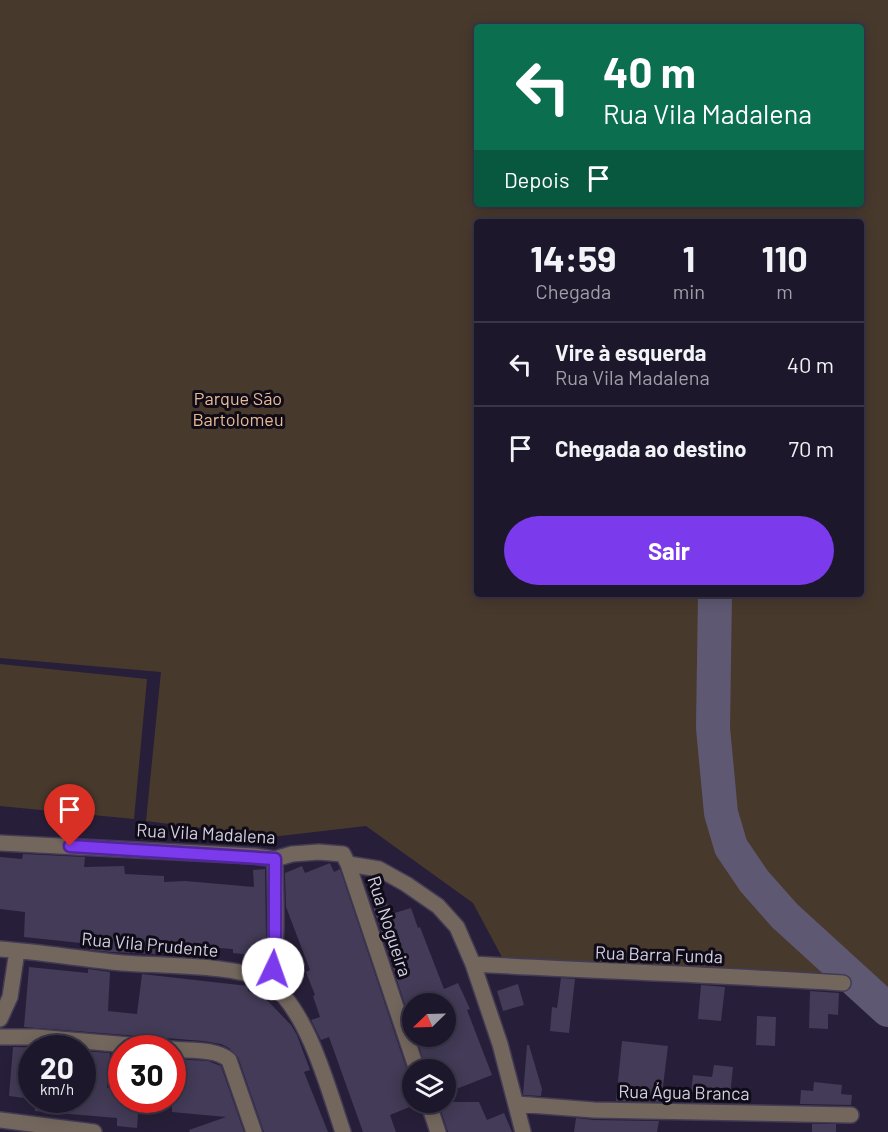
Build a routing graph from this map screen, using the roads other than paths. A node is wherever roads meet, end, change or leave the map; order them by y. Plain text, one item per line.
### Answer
1 (0, 843) edge
2 (275, 859) junction
3 (348, 864) junction
4 (0, 950) edge
5 (17, 951) junction
6 (473, 964) junction
7 (270, 983) junction
8 (843, 983) dead end
9 (0, 1019) edge
10 (0, 1037) edge
11 (108, 1043) edge
12 (186, 1050) edge
13 (413, 1059) edge
14 (517, 1104) junction
15 (432, 1113) edge
16 (851, 1115) dead end
17 (0, 1120) edge
18 (64, 1130) edge
19 (94, 1132) edge
20 (254, 1132) edge
21 (343, 1132) edge
22 (438, 1132) edge
23 (523, 1132) edge

1 - 2 street, Rua Vila Madalena
2 - 3 street, Rua Vila Madalena
2 - 7 street
3 - 6 street, Rua Vila Madalena
3 - 13 street, Rua Nogueira
4 - 5 street, Rua Vila Prudente
5 - 7 street, Rua Vila Prudente
5 - 9 street
6 - 8 street, Rua Barra Funda
6 - 14 street, Rua Vila Madalena
7 - 21 street, Rua Vila Prudente
10 - 11 street
12 - 20 street
14 - 16 street, Rua Água Branca
14 - 23 street, Rua Vila Madalena
15 - 22 street
17 - 18 street
18 - 19 street

